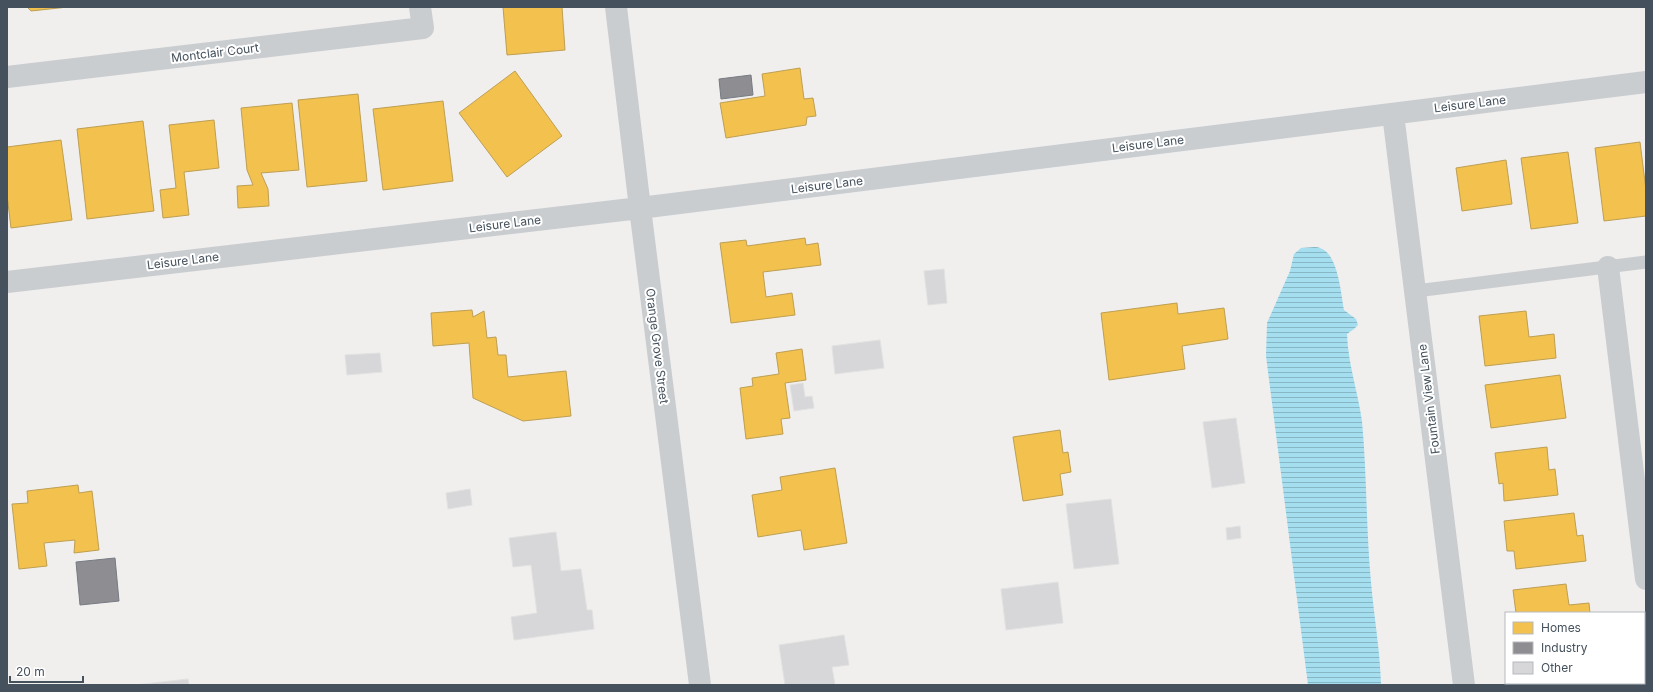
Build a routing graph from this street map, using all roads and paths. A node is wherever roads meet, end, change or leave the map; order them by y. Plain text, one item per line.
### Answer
1 (420, 7) edge
2 (616, 7) edge
3 (7, 77) edge
4 (1646, 82) edge
5 (1393, 114) junction
6 (640, 208) junction
7 (1646, 262) edge
8 (1608, 267) junction
9 (7, 282) edge
10 (1416, 291) junction
11 (1638, 447) edge
12 (1646, 579) edge
13 (700, 685) edge
14 (1464, 685) edge

1 - 3 street, Montclair Court
2 - 6 street, Orange Grove Street
4 - 5 street, Leisure Lane
5 - 6 street, Leisure Lane
5 - 10 street, Fountain View Lane
6 - 9 street, Leisure Lane
6 - 13 street, Orange Grove Street
7 - 8 lane
8 - 10 lane
8 - 11 street
10 - 14 street, Fountain View Lane
11 - 12 street

